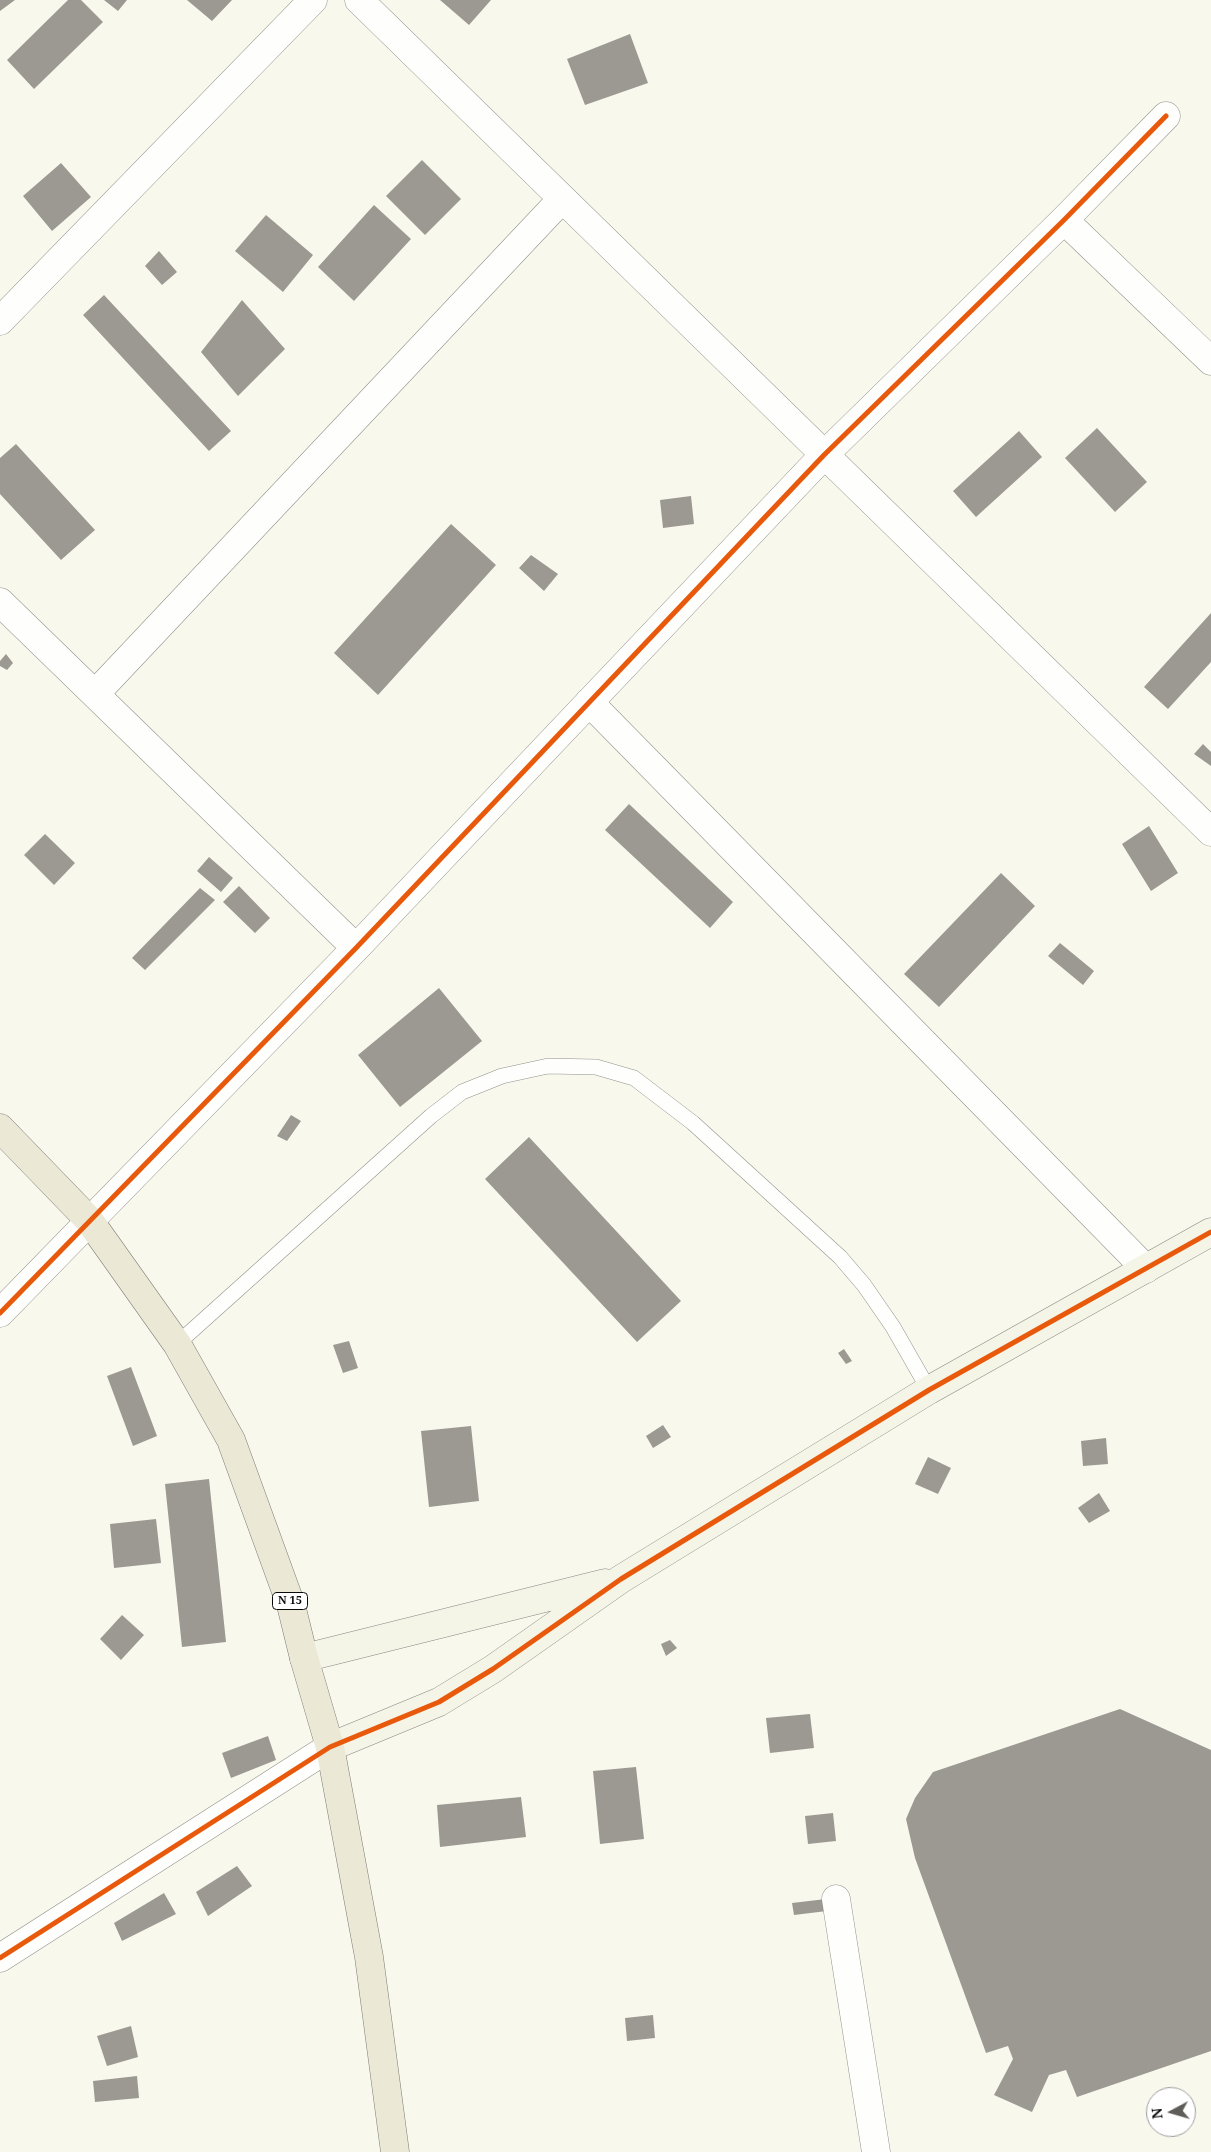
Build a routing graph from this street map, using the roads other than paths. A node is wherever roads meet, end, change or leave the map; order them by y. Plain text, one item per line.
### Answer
1 (313, 0) edge
2 (359, 0) edge
3 (1166, 116) dead end
4 (562, 199) junction
5 (1064, 220) junction
6 (0, 321) edge
7 (1211, 362) edge
8 (824, 455) junction
9 (0, 602) edge
10 (95, 694) junction
11 (590, 702) junction
12 (1211, 832) edge
13 (356, 948) junction
14 (0, 1128) edge
15 (89, 1220) junction
16 (1211, 1232) edge
17 (1146, 1269) junction
18 (0, 1313) edge
19 (177, 1344) junction
20 (929, 1390) junction
21 (621, 1579) junction
22 (304, 1658) junction
23 (330, 1747) junction
24 (836, 1899) dead end
25 (0, 1958) edge
26 (395, 2152) edge
27 (876, 2152) edge

1 - 6 street
2 - 4 street
3 - 5 street
4 - 8 street
4 - 10 street
5 - 7 street
5 - 8 street
8 - 11 street
8 - 12 street
9 - 10 street
10 - 13 street
11 - 13 street
11 - 17 street
13 - 15 street
14 - 15 main road, N 15
15 - 18 street
15 - 19 main road, N 15
16 - 17 street
17 - 20 street
19 - 20 lane
19 - 22 main road, N 15
20 - 21 street
21 - 22 street
21 - 23 street
22 - 23 main road, N 15
23 - 25 street
23 - 26 main road, N 15
24 - 27 street

